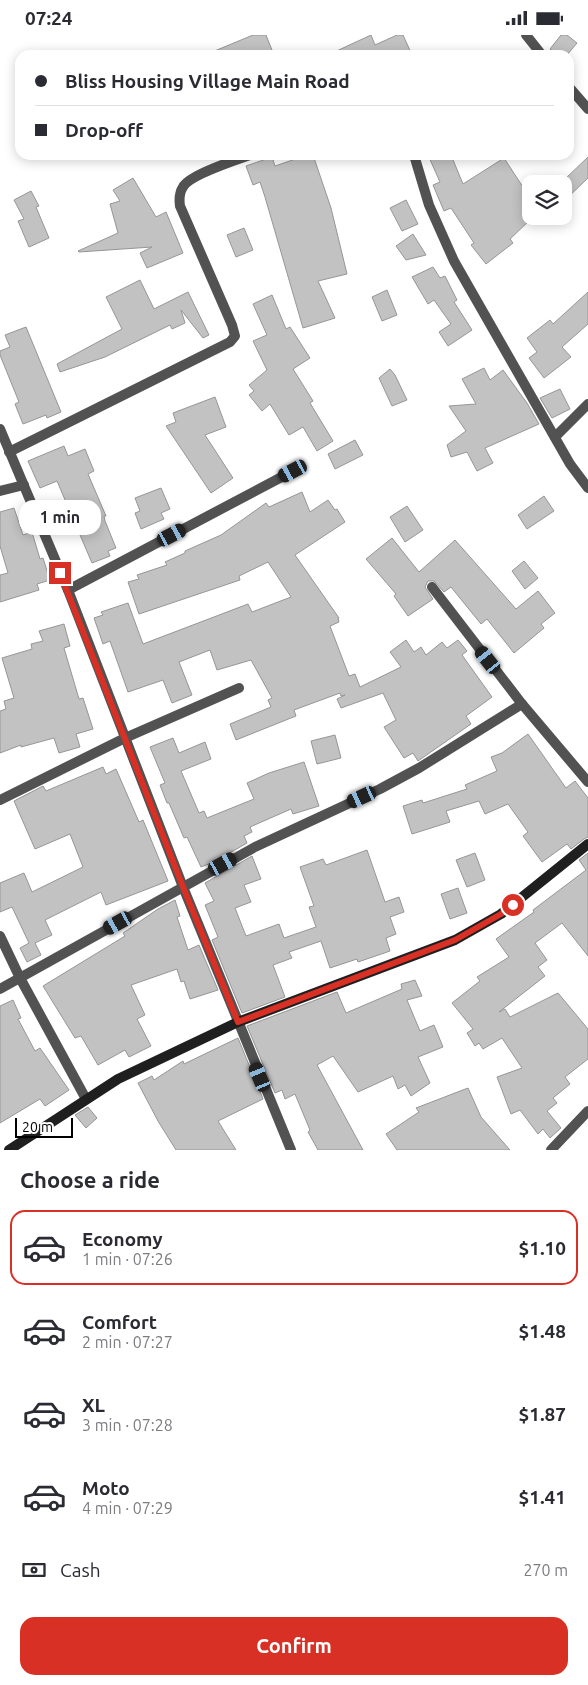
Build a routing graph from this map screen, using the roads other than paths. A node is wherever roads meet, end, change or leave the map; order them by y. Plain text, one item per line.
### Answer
1 (526, 35) edge
2 (538, 50) edge
3 (574, 93) edge
4 (588, 109) edge
5 (237, 160) edge
6 (415, 160) edge
7 (588, 403) edge
8 (0, 429) edge
9 (555, 437) junction
10 (9, 452) junction
11 (293, 471) dead end
12 (24, 485) junction
13 (588, 488) edge
14 (0, 491) edge
15 (432, 587) dead end
16 (68, 590) junction
17 (239, 688) dead end
18 (522, 704) junction
19 (125, 738) junction
20 (588, 782) edge
21 (0, 800) edge
22 (588, 844) edge
23 (183, 887) junction
24 (0, 936) edge
25 (20, 978) junction
26 (0, 989) edge
27 (238, 1022) junction
28 (86, 1099) junction
29 (588, 1111) edge
30 (12, 1149) edge
31 (291, 1150) edge
32 (551, 1150) edge

1 - 2 street
3 - 4 street
5 - 10 street
6 - 9 street
7 - 9 street
8 - 10 street
9 - 13 street
10 - 12 street
11 - 16 street
12 - 14 street
12 - 16 street
15 - 18 street
16 - 19 street
17 - 19 street
18 - 20 street
18 - 23 street
19 - 21 street
19 - 23 street
22 - 27 street
23 - 25 street
23 - 27 street
24 - 25 street
25 - 26 street
25 - 28 street
27 - 28 street
27 - 31 street
28 - 30 street
29 - 32 street

